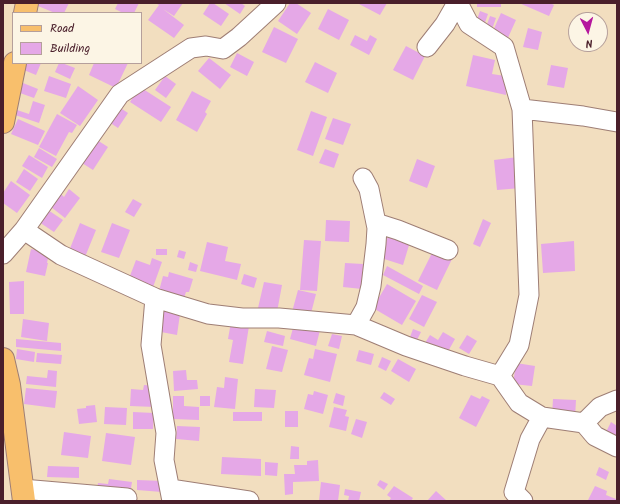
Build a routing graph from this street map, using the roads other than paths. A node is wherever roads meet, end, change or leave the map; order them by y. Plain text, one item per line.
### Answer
1 (276, 3) edge
2 (457, 3) edge
3 (427, 47) dead end
4 (15, 64) edge
5 (522, 108) junction
6 (3, 122) edge
7 (617, 122) edge
8 (363, 178) dead end
9 (376, 223) junction
10 (24, 230) junction
11 (448, 250) dead end
12 (3, 254) edge
13 (155, 298) junction
14 (356, 325) junction
15 (3, 359) edge
16 (500, 376) junction
17 (617, 400) edge
18 (542, 416) junction
19 (584, 423) junction
20 (617, 447) edge
21 (23, 495) edge
22 (171, 495) edge
23 (127, 498) dead end
24 (248, 501) edge
25 (523, 501) edge

1 - 10 street
2 - 3 street
2 - 5 street
4 - 6 main road
5 - 7 street
5 - 16 street
8 - 9 street
9 - 11 street
9 - 14 street
10 - 12 street
10 - 13 street
13 - 14 street
13 - 22 street
14 - 16 street
15 - 21 main road
16 - 18 street
17 - 19 street
18 - 19 street
18 - 25 street
19 - 20 street
21 - 23 street
22 - 24 street

